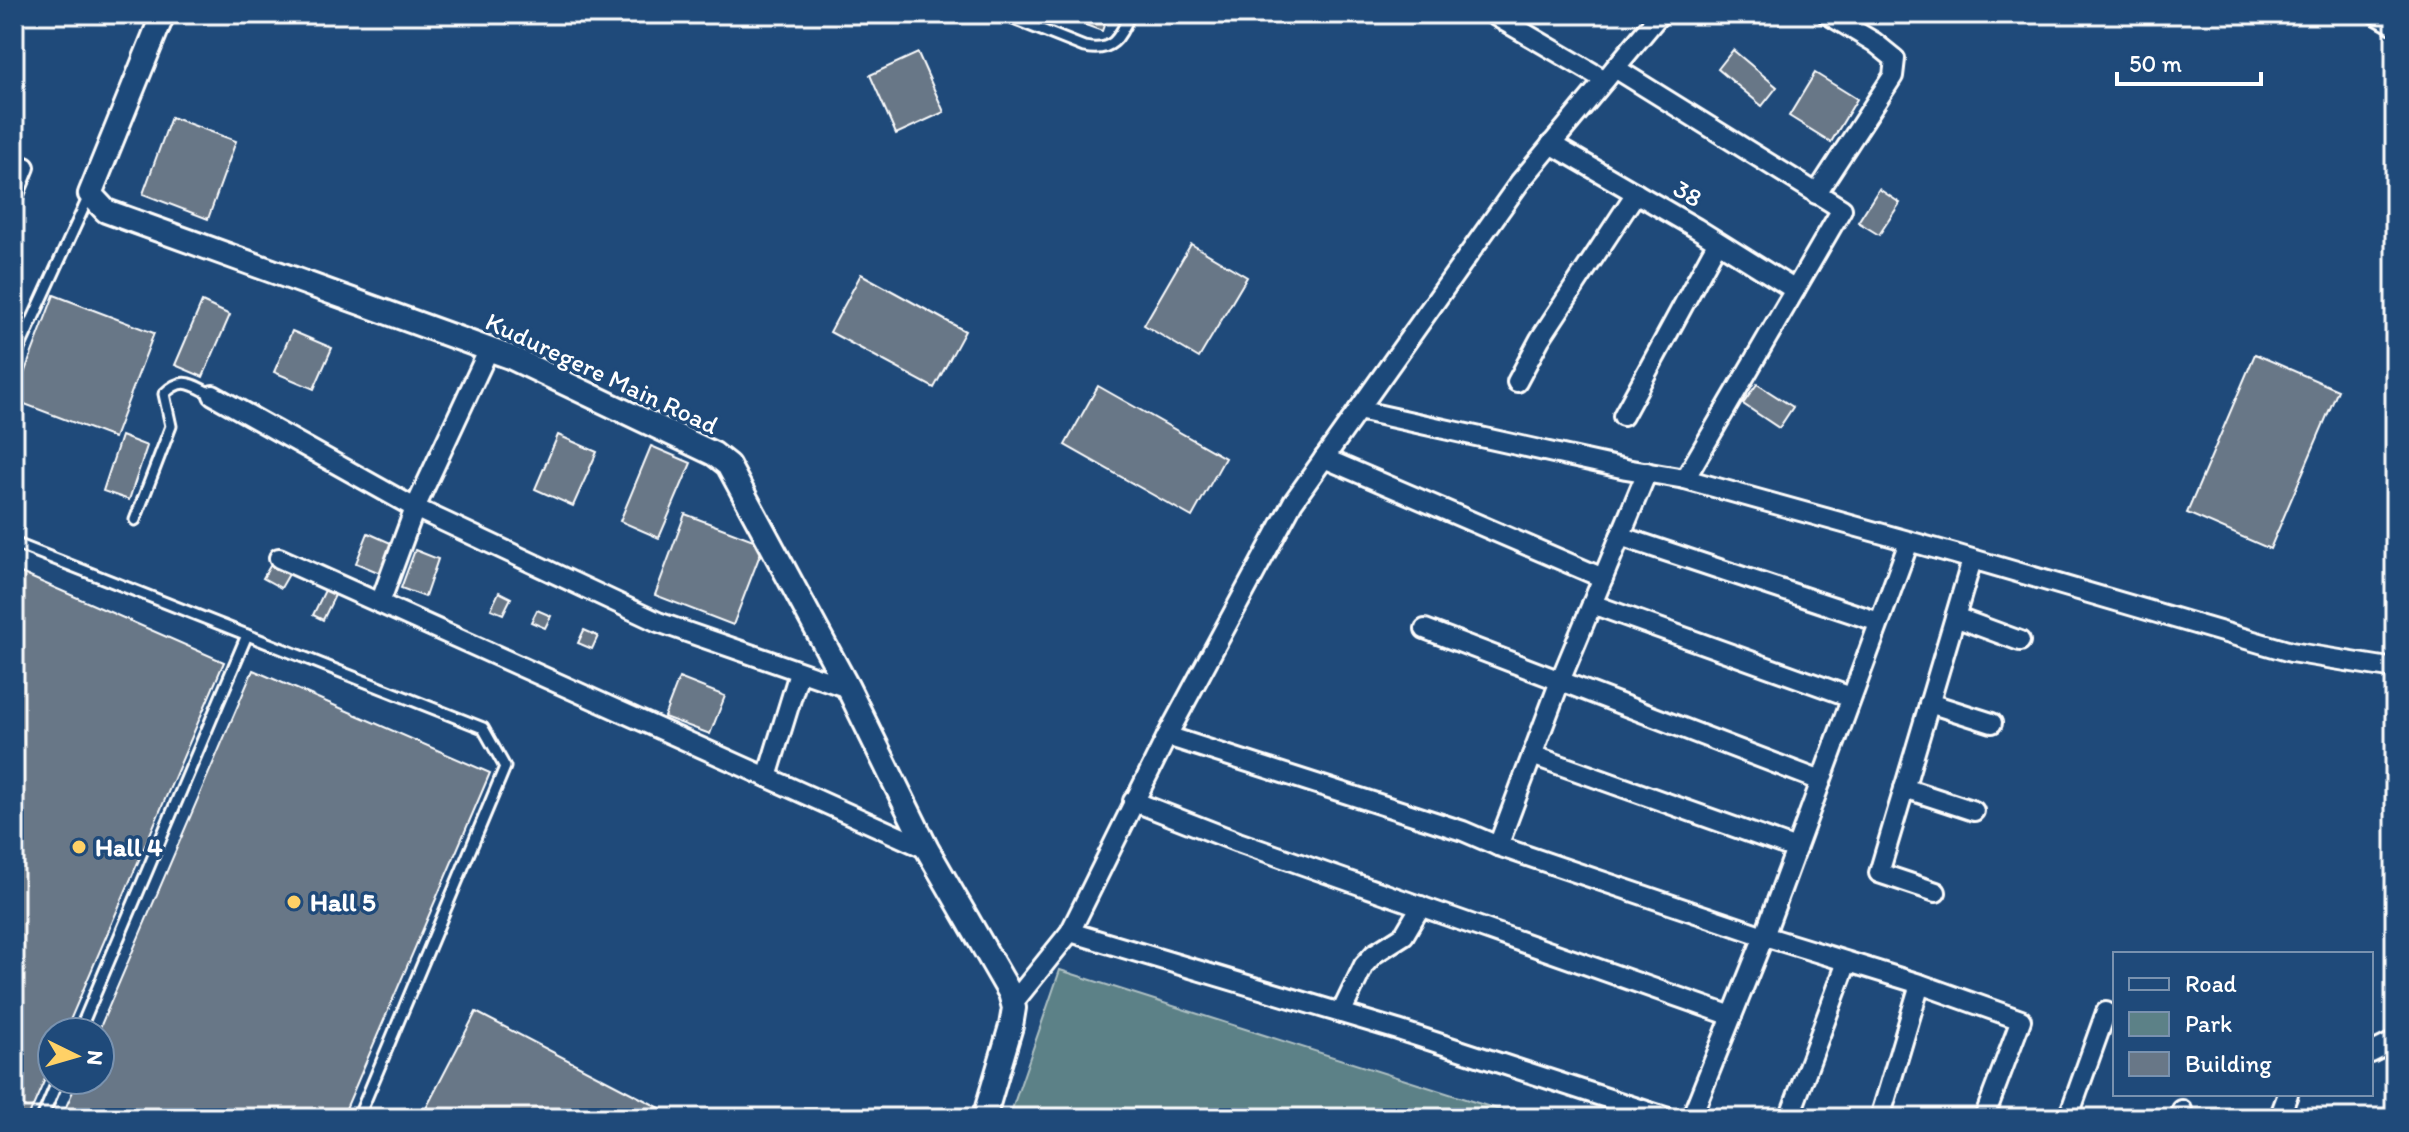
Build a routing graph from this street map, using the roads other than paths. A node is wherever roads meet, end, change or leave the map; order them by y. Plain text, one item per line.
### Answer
1 (163, 14) edge
2 (1001, 14) edge
3 (1130, 14) edge
4 (1492, 14) edge
5 (1660, 14) edge
6 (1827, 14) edge
7 (2376, 14) edge
8 (2395, 25) edge
9 (1610, 74) junction
10 (1551, 144) junction
11 (14, 163) edge
12 (1636, 193) junction
13 (14, 194) edge
14 (90, 194) junction
15 (1816, 194) junction
16 (1717, 243) junction
17 (1795, 290) junction
18 (489, 349) junction
19 (14, 360) edge
20 (1517, 382) dead end
21 (213, 395) joint
22 (1358, 410) junction
23 (1623, 416) dead end
24 (1324, 458) junction
25 (1647, 472) junction
26 (1685, 479) junction
27 (415, 508) junction
28 (135, 520) dead end
29 (1620, 536) junction
30 (1909, 542) junction
31 (14, 543) edge
32 (279, 558) dead end
33 (1972, 560) junction
34 (1603, 578) junction
35 (380, 603) junction
36 (1592, 604) junction
37 (1955, 617) junction
38 (1879, 622) junction
39 (1425, 629) dead end
40 (247, 635) junction
41 (2020, 641) dead end
42 (2395, 669) edge
43 (799, 673) junction
44 (1560, 681) junction
45 (848, 688) junction
46 (1851, 697) junction
47 (1929, 703) junction
48 (1992, 723) dead end
49 (1167, 736) junction
50 (1532, 755) junction
51 (767, 777) junction
52 (1821, 781) junction
53 (1904, 788) junction
54 (1133, 801) junction
55 (1974, 811) dead end
56 (1498, 846) junction
57 (927, 849) junction
58 (1796, 849) junction
59 (1936, 892) dead end
60 (1421, 906) junction
61 (1070, 932) junction
62 (1764, 936) junction
63 (1847, 962) junction
64 (1920, 984) junction
65 (1013, 1003) junction
66 (2106, 1012) dead end
67 (1341, 1013) junction
68 (86, 1016) edge
69 (1732, 1016) junction
70 (2395, 1041) edge
71 (2373, 1052) edge
72 (51, 1096) edge
73 (2287, 1096) edge
74 (42, 1118) edge
75 (358, 1118) edge
76 (984, 1118) edge
77 (1668, 1118) edge
78 (1691, 1118) edge
79 (1789, 1118) edge
80 (1880, 1118) edge
81 (1984, 1118) edge
82 (2068, 1118) edge
83 (2279, 1118) edge

1 - 14 street
2 - 3 lane
4 - 9 street
5 - 9 street
6 - 15 street
7 - 8 street
9 - 10 street
9 - 15 street
10 - 12 street, 38
10 - 22 street
11 - 13 street
12 - 16 street, 38
12 - 20 street
14 - 18 street, Kuduregere Main Road
14 - 19 lane
15 - 17 street
16 - 17 street, 38
16 - 23 street
17 - 26 street
18 - 27 street
18 - 45 street, Kuduregere Main Road
21 - 27 street
21 - 28 lane
22 - 24 street
22 - 25 street
24 - 34 street
24 - 49 street
25 - 26 street
25 - 29 street
26 - 30 street
27 - 35 street
27 - 43 street
29 - 34 street
29 - 38 street
30 - 33 street
30 - 38 street
31 - 40 lane
32 - 35 street
33 - 37 street
33 - 42 street
34 - 36 street
35 - 51 street
36 - 44 street
36 - 46 street
37 - 41 street
37 - 47 street
38 - 46 street
39 - 44 street
40 - 68 lane
40 - 75 lane
43 - 45 street
43 - 51 street
44 - 50 street
44 - 52 street
45 - 57 street, Kuduregere Main Road
46 - 52 street
47 - 48 street
47 - 53 street
49 - 54 street
49 - 56 street
50 - 56 street
50 - 58 street
51 - 57 street
52 - 58 street
53 - 55 street
53 - 59 street
54 - 60 street
54 - 61 street
56 - 62 street
57 - 65 street, Kuduregere Main Road
58 - 62 street
60 - 67 street
60 - 69 street
61 - 65 street
61 - 67 street
62 - 63 street
62 - 69 street
63 - 64 street
63 - 79 street
64 - 80 street
64 - 81 street
65 - 76 street
66 - 82 street
67 - 77 street
69 - 78 street
70 - 71 street
72 - 74 lane
73 - 83 street

